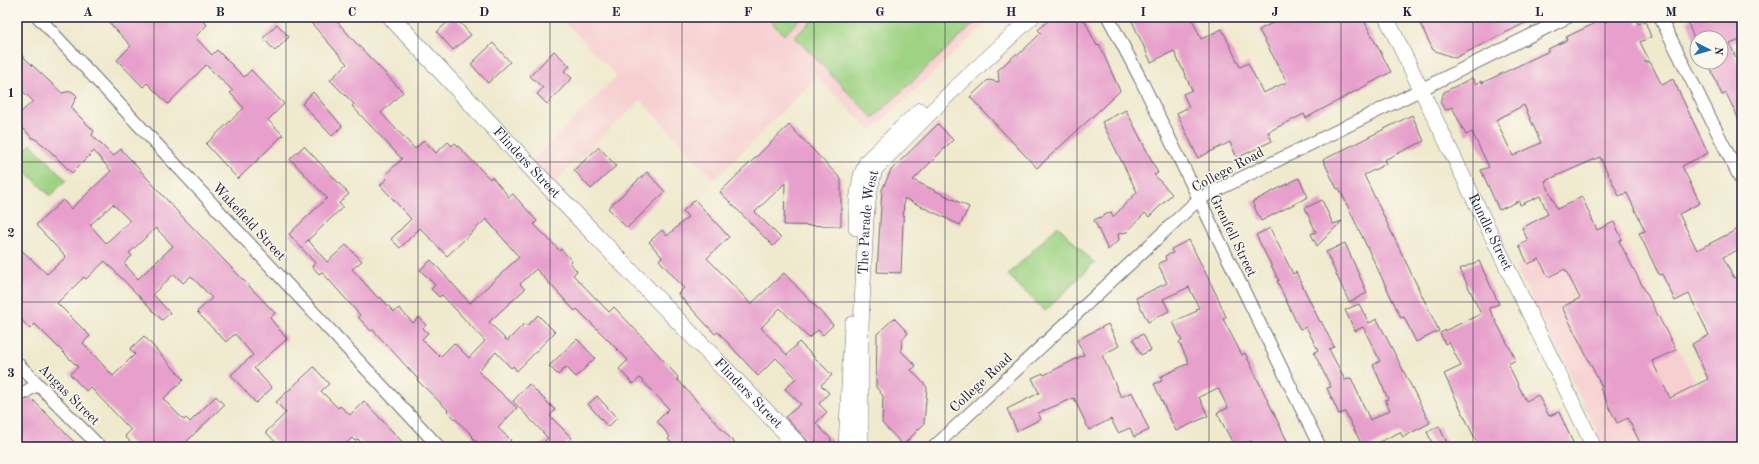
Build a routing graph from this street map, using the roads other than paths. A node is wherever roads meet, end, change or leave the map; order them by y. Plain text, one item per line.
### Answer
1 (38, 17) edge
2 (391, 17) edge
3 (1018, 17) edge
4 (1032, 17) edge
5 (1108, 17) edge
6 (1386, 17) edge
7 (1568, 17) edge
8 (1660, 17) edge
9 (1421, 89) junction
10 (1742, 182) edge
11 (1199, 199) junction
12 (664, 306) junction
13 (17, 363) edge
14 (37, 385) junction
15 (17, 394) edge
16 (100, 447) edge
17 (438, 447) edge
18 (783, 447) edge
19 (800, 447) edge
20 (846, 447) edge
21 (861, 447) edge
22 (934, 447) edge
23 (1320, 447) edge
24 (1594, 447) edge

1 - 17 street, Wakefield Street
2 - 12 main road, Flinders Street
3 - 20 street, The Parade West
4 - 21 street, The Parade West
5 - 11 street, Grenfell Street
6 - 9 street, Rundle Street
7 - 9 street, College Road
8 - 10 street
9 - 11 street, College Road
9 - 24 street, Rundle Street
11 - 22 street, College Road
11 - 23 street, Grenfell Street
12 - 18 main road, Flinders Street
12 - 19 main road, Flinders Street
13 - 14 street, Angas Street
14 - 15 street
14 - 16 street, Angas Street

